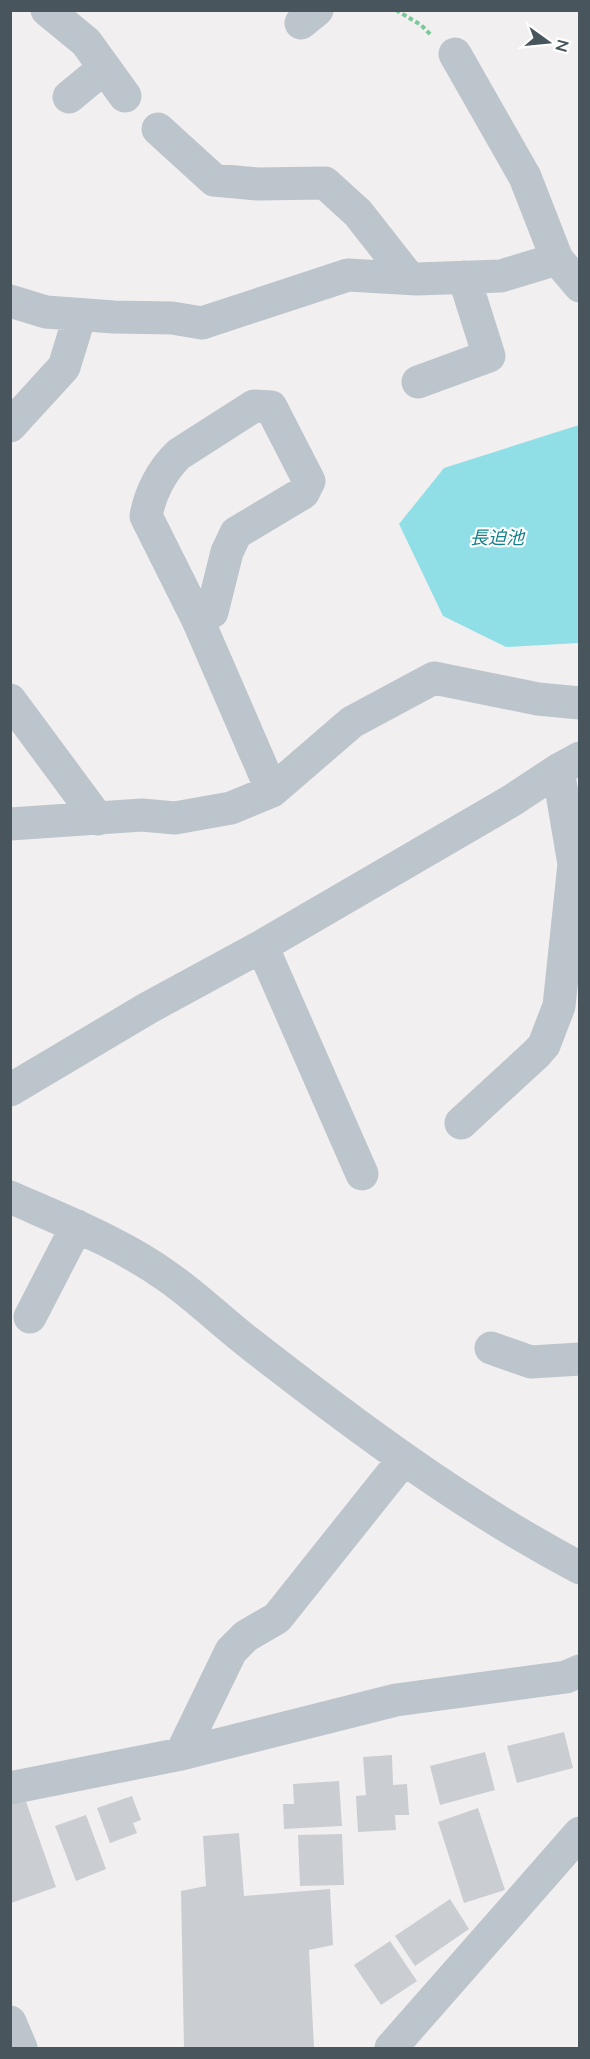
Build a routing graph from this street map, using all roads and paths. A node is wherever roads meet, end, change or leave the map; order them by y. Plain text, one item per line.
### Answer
1 (47, 10) edge
2 (396, 10) edge
3 (455, 54) joint
4 (104, 68) junction
5 (125, 96) dead end
6 (69, 97) dead end
7 (158, 129) dead end
8 (557, 259) junction
9 (464, 277) junction
10 (409, 278) junction
11 (579, 286) edge
12 (10, 301) edge
13 (80, 315) junction
14 (418, 382) dead end
15 (10, 426) edge
16 (196, 618) junction
17 (10, 700) edge
18 (579, 703) edge
19 (568, 764) edge
20 (272, 790) junction
21 (98, 819) junction
22 (10, 824) edge
23 (262, 946) junction
24 (10, 1090) edge
25 (461, 1123) dead end
26 (362, 1174) dead end
27 (10, 1197) edge
28 (77, 1226) junction
29 (30, 1317) dead end
30 (491, 1348) dead end
31 (579, 1359) edge
32 (404, 1460) junction
33 (579, 1568) edge
34 (579, 1671) edge
35 (181, 1755) junction
36 (10, 1788) edge
37 (579, 1833) edge
38 (10, 2022) edge
39 (21, 2049) edge
40 (391, 2049) edge

1 - 4 street
2 - 3 path
3 - 8 street
4 - 5 street
4 - 6 street
7 - 10 street
8 - 9 street
8 - 11 street
9 - 10 street
9 - 14 street
10 - 13 street
12 - 13 street
13 - 15 street
16 - 16 street
16 - 20 street
17 - 21 street
18 - 20 street
19 - 23 street
19 - 25 street
20 - 21 street
21 - 22 street
23 - 24 street
23 - 26 street
27 - 28 street
28 - 29 street
28 - 32 street
30 - 31 street
32 - 33 street
32 - 35 street
34 - 35 street
35 - 36 street
37 - 40 street
38 - 39 street

